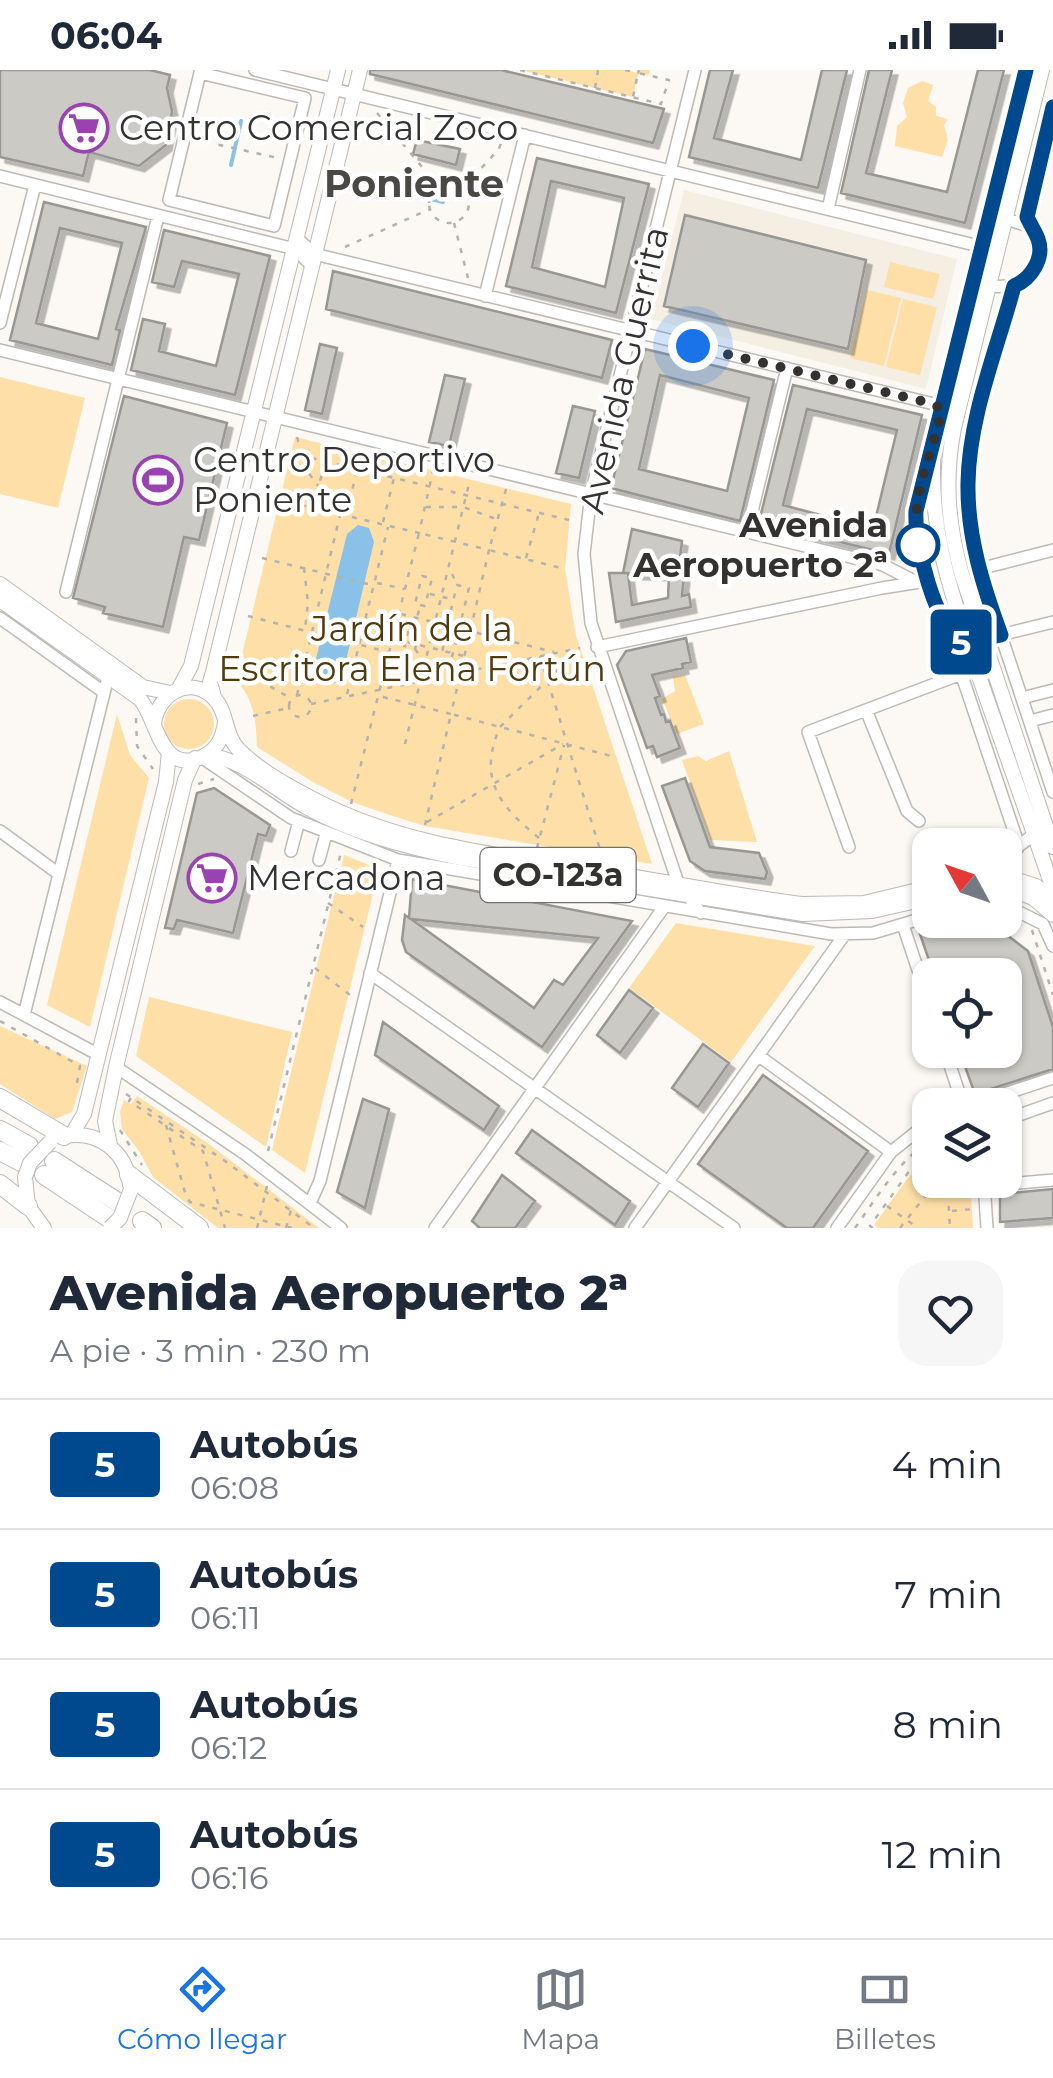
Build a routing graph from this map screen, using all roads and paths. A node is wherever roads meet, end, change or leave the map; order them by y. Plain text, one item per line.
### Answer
1 (255, 70) edge
2 (338, 70) edge
3 (360, 70) edge
4 (520, 70) edge
5 (558, 70) edge
6 (598, 70) edge
7 (625, 70) edge
8 (695, 70) edge
9 (860, 70) edge
10 (1026, 70) edge
11 (1042, 70) edge
12 (639, 72) edge
13 (650, 73) edge
14 (556, 79) junction
15 (334, 88) junction
16 (595, 88) junction
17 (354, 93) junction
18 (632, 98) junction
19 (1053, 107) edge
20 (376, 112) dead end
21 (525, 135) junction
22 (185, 137) junction
23 (501, 143) dead end
24 (499, 149) junction
25 (509, 152) dead end
26 (290, 161) junction
27 (670, 170) junction
28 (0, 176) edge
29 (35, 185) junction
30 (438, 186) junction
31 (463, 188) junction
32 (430, 209) junction
33 (828, 209) junction
34 (158, 216) junction
35 (999, 216) junction
36 (454, 222) junction
37 (1031, 227) junction
38 (296, 244) junction
39 (344, 246) dead end
40 (983, 246) junction
41 (1038, 259) junction
42 (313, 260) junction
43 (1053, 263) edge
44 (470, 273) junction
45 (478, 275) dead end
46 (468, 279) dead end
47 (990, 286) junction
48 (1014, 286) junction
49 (485, 296) junction
50 (0, 324) edge
51 (631, 331) junction
52 (0, 350) edge
53 (787, 368) junction
54 (119, 379) junction
55 (942, 410) junction
56 (253, 412) junction
57 (275, 418) junction
58 (297, 435) dead end
59 (329, 445) dead end
60 (934, 446) junction
61 (300, 455) junction
62 (325, 461) junction
63 (398, 462) dead end
64 (358, 469) junction
65 (433, 471) dead end
66 (394, 478) junction
67 (470, 480) dead end
68 (319, 486) junction
69 (430, 486) junction
70 (506, 488) dead end
71 (590, 494) junction
72 (466, 495) junction
73 (276, 499) dead end
74 (502, 504) junction
75 (463, 506) junction
76 (425, 507) junction
77 (314, 508) junction
78 (539, 513) junction
79 (340, 514) junction
80 (346, 515) junction
81 (498, 520) junction
82 (569, 520) dead end
83 (382, 524) junction
84 (389, 525) junction
85 (746, 532) junction
86 (419, 533) junction
87 (455, 542) junction
88 (489, 550) junction
89 (1053, 550) edge
90 (922, 557) junction
91 (262, 558) dead end
92 (526, 559) junction
93 (304, 568) junction
94 (429, 568) dead end
95 (892, 568) junction
96 (566, 569) dead end
97 (980, 569) junction
98 (326, 574) junction
99 (452, 574) dead end
100 (426, 577) junction
101 (482, 580) junction
102 (916, 582) junction
103 (0, 584) edge
104 (374, 584) junction
105 (457, 585) junction
106 (405, 588) junction
107 (469, 588) junction
108 (932, 588) junction
109 (418, 590) junction
110 (66, 592) dead end
111 (428, 594) junction
112 (442, 596) junction
113 (454, 599) junction
114 (0, 600) edge
115 (466, 602) junction
116 (420, 605) junction
117 (476, 605) junction
118 (399, 614) junction
119 (450, 614) junction
120 (248, 616) dead end
121 (462, 616) junction
122 (417, 618) junction
123 (5, 622) edge
124 (435, 622) junction
125 (1053, 622) edge
126 (454, 626) junction
127 (946, 629) junction
128 (305, 630) junction
129 (414, 630) junction
130 (470, 630) junction
131 (312, 632) junction
132 (1001, 635) junction
133 (393, 638) junction
134 (451, 638) junction
135 (0, 639) edge
136 (976, 642) junction
137 (360, 644) junction
138 (404, 644) junction
139 (414, 647) junction
140 (598, 647) junction
141 (429, 648) junction
142 (442, 650) junction
143 (390, 653) junction
144 (453, 653) junction
145 (555, 653) junction
146 (464, 656) junction
147 (540, 656) junction
148 (407, 659) junction
149 (425, 664) junction
150 (450, 667) junction
151 (976, 668) junction
152 (404, 671) dead end
153 (460, 673) junction
154 (960, 674) junction
155 (234, 676) dead end
156 (447, 676) junction
157 (421, 682) junction
158 (547, 682) junction
159 (105, 684) junction
160 (380, 690) junction
161 (1053, 690) edge
162 (174, 691) junction
163 (297, 695) junction
164 (379, 696) junction
165 (214, 697) junction
166 (346, 697) junction
167 (1022, 698) junction
168 (292, 699) junction
169 (312, 704) junction
170 (415, 705) junction
171 (289, 708) junction
172 (133, 709) dead end
173 (866, 710) junction
174 (451, 714) junction
175 (1053, 715) edge
176 (253, 716) dead end
177 (1030, 721) junction
178 (225, 722) junction
179 (154, 725) junction
180 (500, 727) junction
181 (405, 744) dead end
182 (564, 744) junction
183 (168, 752) junction
184 (201, 757) junction
185 (615, 757) dead end
186 (1050, 772) edge
187 (155, 778) dead end
188 (220, 778) dead end
189 (493, 784) junction
190 (196, 790) dead end
191 (1053, 792) edge
192 (351, 804) dead end
193 (919, 821) dead end
194 (299, 822) junction
195 (1013, 828) edge
196 (1044, 829) edge
197 (0, 832) edge
198 (326, 834) junction
199 (539, 838) junction
200 (1022, 844) edge
201 (850, 847) dead end
202 (1053, 847) edge
203 (537, 848) dead end
204 (290, 852) dead end
205 (341, 852) dead end
206 (319, 860) dead end
207 (398, 860) junction
208 (604, 860) dead end
209 (58, 874) junction
210 (1022, 880) edge
211 (682, 890) junction
212 (1022, 891) edge
213 (912, 892) edge
214 (1052, 895) edge
215 (328, 902) junction
216 (912, 903) edge
217 (664, 907) junction
218 (892, 908) junction
219 (701, 913) junction
220 (1022, 914) edge
221 (1053, 915) edge
222 (912, 922) edge
223 (903, 925) junction
224 (1030, 925) dead end
225 (364, 927) dead end
226 (872, 933) junction
227 (845, 934) junction
228 (1053, 946) edge
229 (914, 958) edge
230 (313, 966) junction
231 (370, 973) junction
232 (350, 994) dead end
233 (1053, 994) edge
234 (0, 1002) edge
235 (24, 1014) junction
236 (0, 1022) edge
237 (99, 1055) junction
238 (758, 1056) junction
239 (116, 1067) junction
240 (1053, 1078) edge
241 (536, 1087) junction
242 (1022, 1088) edge
243 (78, 1092) dead end
244 (133, 1095) junction
245 (0, 1098) edge
246 (121, 1100) dead end
247 (1053, 1104) edge
248 (1022, 1114) edge
249 (117, 1117) dead end
250 (166, 1125) junction
251 (0, 1130) edge
252 (912, 1135) edge
253 (62, 1137) junction
254 (110, 1146) junction
255 (0, 1151) edge
256 (268, 1151) dead end
257 (891, 1152) junction
258 (912, 1153) edge
259 (35, 1164) junction
260 (912, 1168) edge
261 (1053, 1180) edge
262 (1022, 1181) edge
263 (668, 1182) junction
264 (0, 1184) edge
265 (268, 1185) dead end
266 (266, 1192) junction
267 (123, 1198) edge
268 (924, 1198) edge
269 (949, 1198) edge
270 (986, 1198) edge
271 (310, 1203) junction
272 (293, 1204) dead end
273 (885, 1204) junction
274 (28, 1206) junction
275 (987, 1208) junction
276 (220, 1209) junction
277 (291, 1210) junction
278 (950, 1211) junction
279 (259, 1219) junction
280 (906, 1220) junction
281 (288, 1227) edge
282 (43, 1228) edge
283 (199, 1228) edge
284 (225, 1228) edge
285 (257, 1228) edge
286 (314, 1228) edge
287 (341, 1228) edge
288 (435, 1228) edge
289 (635, 1228) edge
290 (734, 1228) edge
291 (837, 1228) edge
292 (855, 1228) edge
293 (872, 1228) edge
294 (900, 1228) edge
295 (918, 1228) edge
296 (950, 1228) edge
297 (988, 1228) edge

1 - 15 street
2 - 15 main road
3 - 17 main road
4 - 14 path
5 - 14 path
6 - 16 path
7 - 12 path
8 - 27 street, Avenida Guerrita
9 - 33 street
10 - 35 main road
11 - 35 main road
12 - 13 path
12 - 18 path
13 - 18 path
14 - 16 path
15 - 17 street
15 - 38 main road
16 - 18 path
17 - 21 street
17 - 42 main road
19 - 37 street
20 - 30 path
21 - 27 street
21 - 49 street
22 - 26 path
22 - 26 street
22 - 26 street
23 - 24 path
24 - 25 path
24 - 31 path
27 - 33 street
27 - 51 street, Avenida Guerrita
28 - 29 street
29 - 34 street
29 - 50 street
30 - 31 path
30 - 32 path
31 - 36 path
32 - 36 path
32 - 39 path
33 - 40 street
34 - 38 street
34 - 54 street
35 - 37 street
35 - 40 main road
35 - 47 main road
36 - 44 path
37 - 41 street
38 - 42 street
38 - 56 main road
40 - 55 main road
41 - 43 street
41 - 48 street
42 - 49 street
42 - 57 main road
44 - 45 path
44 - 46 path
47 - 48 street
47 - 136 main road
48 - 97 street
49 - 51 street
51 - 53 street
51 - 71 street, Avenida Guerrita
52 - 54 street
53 - 55 street
53 - 85 street
54 - 56 street
54 - 110 street
55 - 60 main road
56 - 57 street
56 - 162 main road
57 - 71 street
57 - 165 main road
58 - 61 path
59 - 62 path
60 - 90 street
60 - 136 main road
61 - 62 path
61 - 68 path
62 - 64 path
62 - 68 path
63 - 66 path
64 - 66 path
64 - 80 path
65 - 69 path
66 - 69 path
66 - 83 path
67 - 72 path
68 - 77 path
69 - 72 path
69 - 76 path
70 - 74 path
71 - 85 street
71 - 140 street, Avenida Guerrita
72 - 74 path
72 - 75 path
73 - 77 path
74 - 78 path
74 - 81 path
75 - 76 path
75 - 81 path
75 - 87 path
76 - 86 path
77 - 79 path
78 - 82 path
78 - 92 path
79 - 80 path
79 - 98 path
80 - 83 path
81 - 88 path
83 - 84 path
84 - 86 path
84 - 104 path
85 - 95 street
86 - 87 path
86 - 106 path
87 - 88 path
87 - 112 path
88 - 92 path
88 - 101 path
89 - 97 street
90 - 95 street
90 - 108 street
91 - 93 path
92 - 96 path
93 - 98 path
93 - 128 path
94 - 100 path
95 - 102 street
97 - 132 street
98 - 104 path
98 - 131 path
99 - 105 path
100 - 109 path
100 - 111 path
101 - 107 path
101 - 117 path
102 - 108 street
102 - 140 street
103 - 162 main road
104 - 106 path
104 - 137 path
105 - 107 path
105 - 113 path
106 - 109 path
106 - 118 path
107 - 115 path
108 - 127 street
109 - 116 path
111 - 112 path
111 - 116 path
112 - 113 path
112 - 124 path
113 - 119 path
114 - 159 main road
115 - 117 path
115 - 121 path
116 - 122 path
117 - 130 path
118 - 122 path
118 - 133 path
119 - 121 path
119 - 124 path
120 - 128 path
121 - 130 path
122 - 124 path
122 - 129 path
123 - 135 street
123 - 159 street
124 - 126 path
124 - 141 path
125 - 132 street
126 - 130 path
126 - 134 path
127 - 136 street
127 - 154 street
128 - 131 path
129 - 138 path
129 - 139 path
130 - 145 path
130 - 146 path
131 - 137 path
131 - 163 path
132 - 136 street
132 - 167 street
133 - 138 path
133 - 143 path
134 - 142 path
134 - 144 path
136 - 151 main road
136 - 196 main road
137 - 143 path
137 - 166 path
138 - 139 path
138 - 143 path
139 - 141 path
139 - 148 path
139 - 149 path
140 - 211 street, Avenida Guerrita
141 - 142 path
141 - 149 path
142 - 144 path
142 - 150 path
143 - 148 path
143 - 160 path
144 - 146 path
144 - 150 path
145 - 147 path
145 - 158 path
146 - 153 path
147 - 153 path
147 - 158 path
148 - 149 path
148 - 152 path
149 - 157 path
150 - 156 path
151 - 154 street
151 - 196 main road
153 - 156 path
153 - 174 path
154 - 173 street
154 - 195 street
155 - 168 path
156 - 157 path
157 - 160 path
157 - 170 path
158 - 180 path
158 - 182 path
159 - 179 main road
159 - 209 street
160 - 164 path
160 - 166 path
161 - 167 street
162 - 165 main road
162 - 179 main road
163 - 168 path
163 - 169 path
164 - 170 path
164 - 192 path
165 - 178 main road
166 - 169 path
167 - 177 street
168 - 171 path
169 - 171 path
170 - 174 path
170 - 181 path
171 - 176 path
172 - 187 path
173 - 193 street
173 - 201 street
174 - 180 path
174 - 189 path
175 - 177 street
177 - 186 street
178 - 184 main road
178 - 211 main road, CO-123a
179 - 183 main road
180 - 182 path
180 - 189 path
182 - 185 path
182 - 189 path
182 - 199 path
182 - 208 path
183 - 184 main road
183 - 237 main road
184 - 194 street
184 - 211 main road, CO-123a
184 - 239 main road
186 - 191 street
188 - 190 path
189 - 199 path
194 - 198 street
194 - 204 street
196 - 200 street
196 - 202 main road
196 - 214 main road
197 - 209 street
198 - 206 street
198 - 207 street
199 - 203 path
205 - 215 path
207 - 217 street
207 - 231 street
209 - 235 street
210 - 214 main road
211 - 213 main road, CO-123a
211 - 218 main road, CO-123a
211 - 219 street
212 - 221 main road
215 - 225 path
215 - 230 path
216 - 218 main road, CO-123a
217 - 219 street
217 - 241 street
218 - 226 street
219 - 227 street
220 - 228 street
222 - 223 street
223 - 226 street
223 - 229 street
224 - 233 path
226 - 227 street
227 - 238 street
230 - 232 path
230 - 256 path
231 - 241 street
231 - 271 street
234 - 235 street
235 - 237 street
236 - 243 path
237 - 253 main road
238 - 257 street
238 - 263 street
239 - 254 main road
239 - 271 street
240 - 242 street
241 - 263 street
241 - 288 street
244 - 246 path
244 - 250 path
244 - 266 path
245 - 253 highway
247 - 248 street
249 - 267 path
250 - 276 path
250 - 276 path
251 - 259 highway
252 - 257 street
253 - 254 main road
253 - 259 main road, bridge
254 - 267 main road
255 - 259 highway
257 - 291 street
258 - 292 path
259 - 267 highway
259 - 274 main road
260 - 273 path
261 - 262 street
263 - 289 street
263 - 290 street
264 - 274 highway
265 - 266 path
266 - 277 path
266 - 279 path
267 - 283 highway
268 - 280 path
269 - 278 path
270 - 275 street
271 - 287 street
272 - 277 path
273 - 280 path
273 - 293 path
274 - 282 main road
275 - 278 path
275 - 297 street
276 - 279 path
276 - 284 path
277 - 281 path
277 - 286 path
278 - 296 path
279 - 281 path
279 - 285 path
280 - 294 path
280 - 295 path

